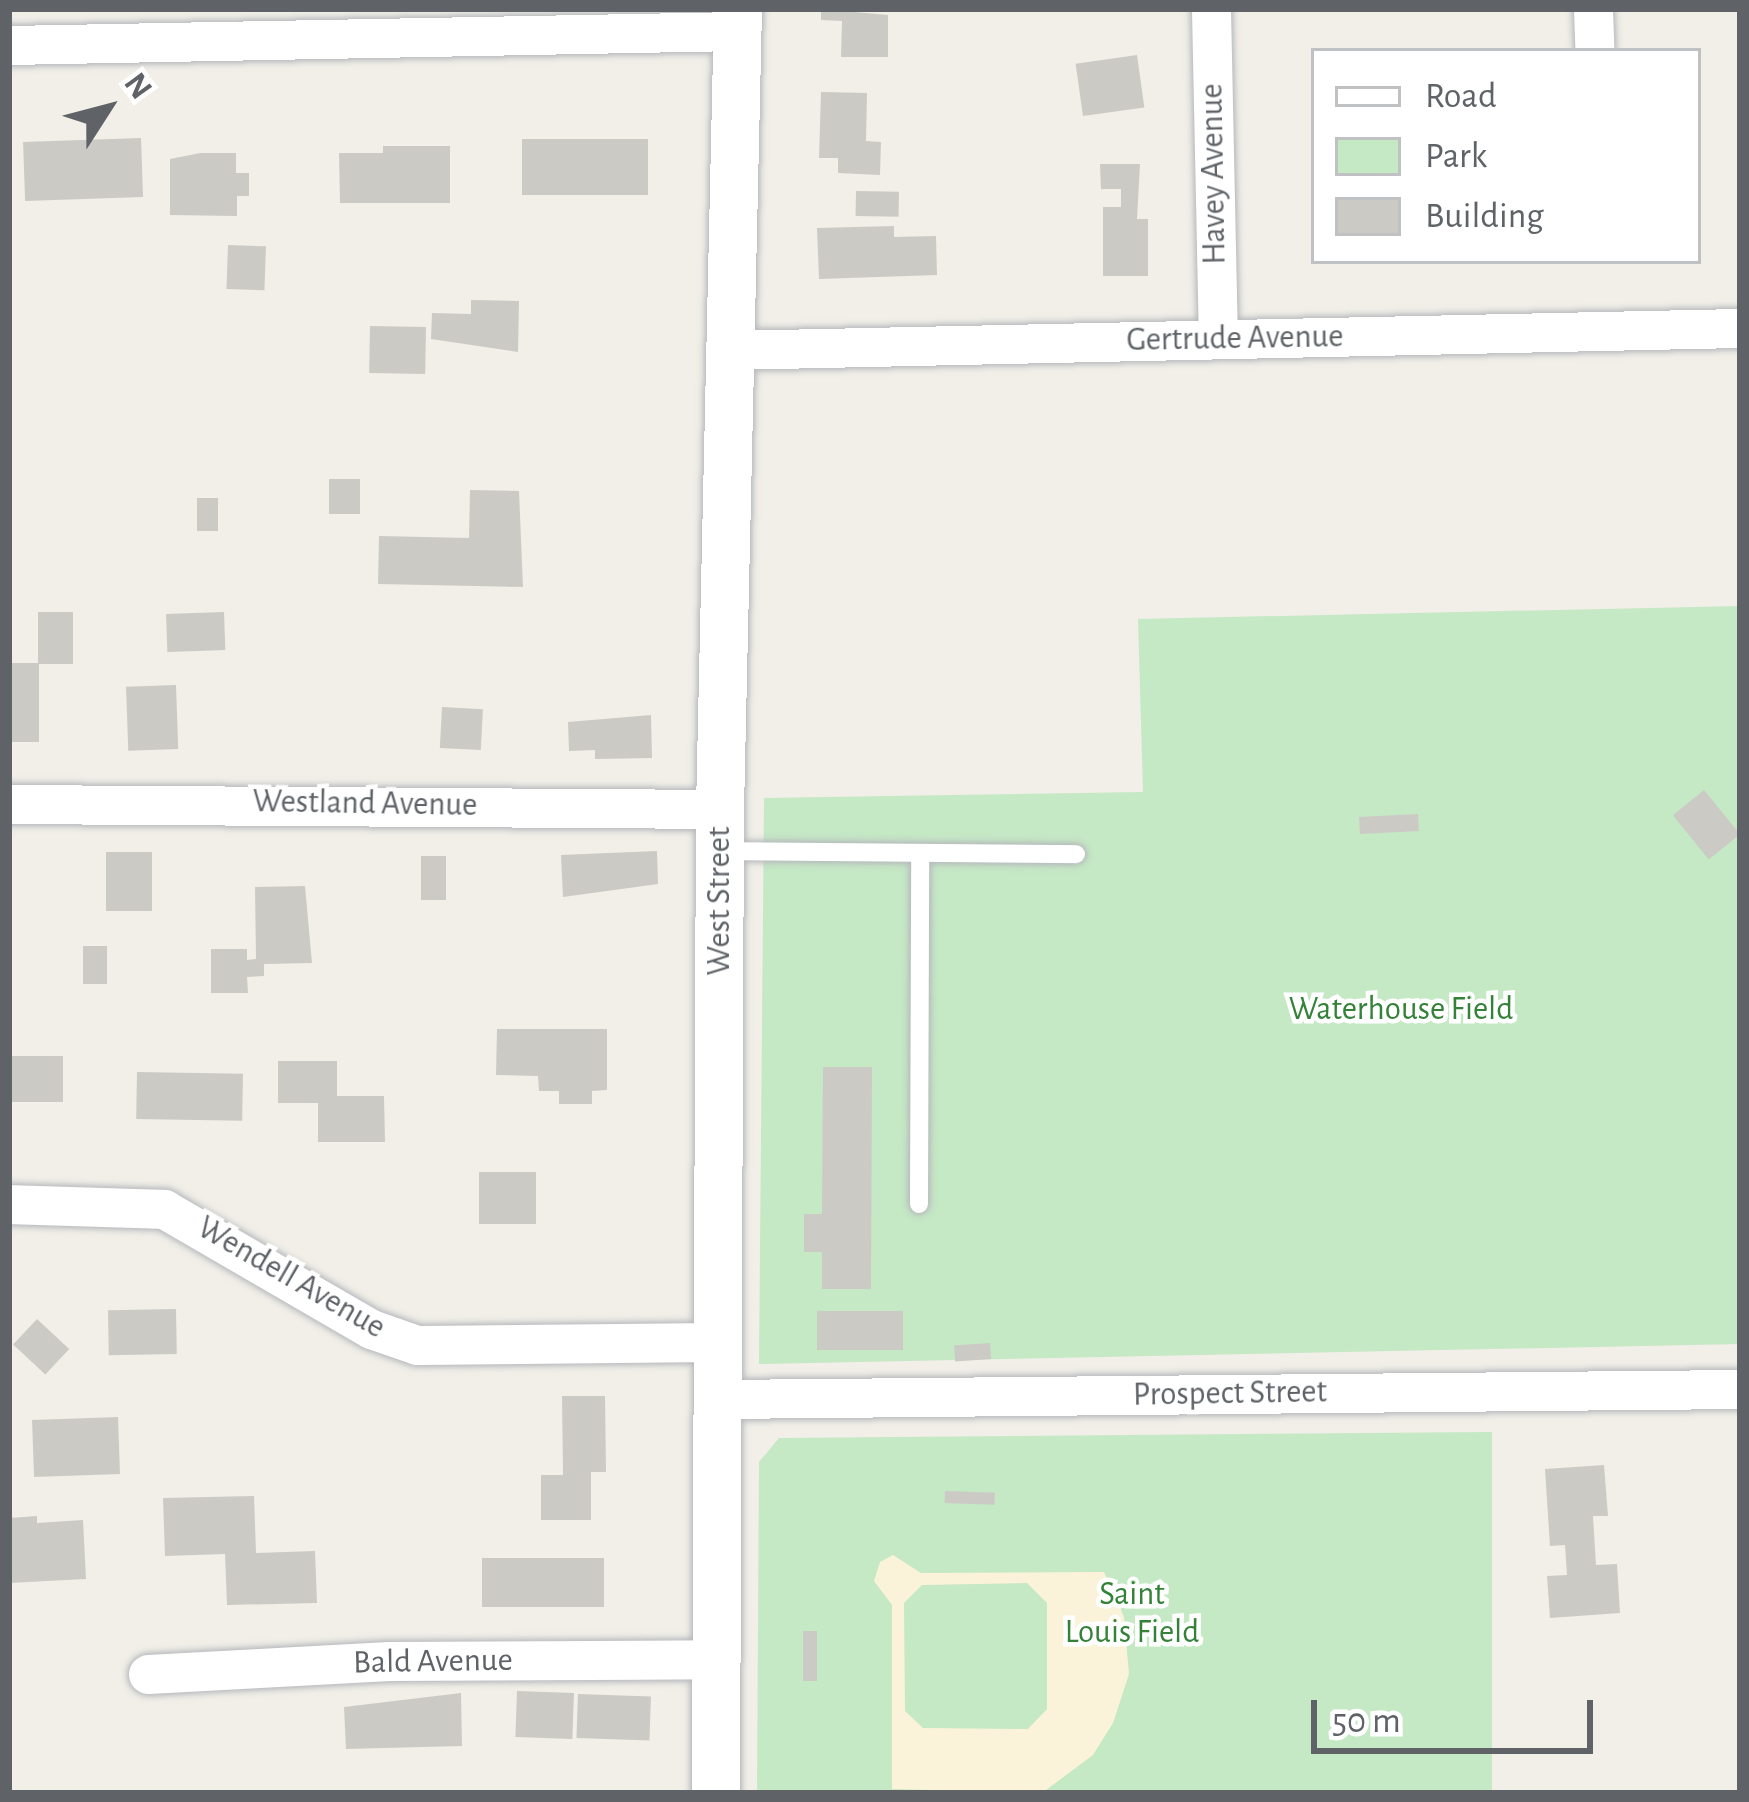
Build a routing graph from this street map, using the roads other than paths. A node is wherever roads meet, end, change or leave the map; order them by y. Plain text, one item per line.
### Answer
1 (1211, 9) edge
2 (738, 20) edge
3 (9, 45) edge
4 (1740, 328) edge
5 (1218, 339) junction
6 (730, 350) junction
7 (9, 804) edge
8 (720, 830) junction
9 (920, 853) junction
10 (1076, 854) dead end
11 (9, 1204) edge
12 (919, 1204) dead end
13 (719, 1342) junction
14 (1740, 1389) edge
15 (719, 1400) junction
16 (718, 1659) junction
17 (148, 1674) dead end
18 (716, 1793) edge

1 - 5 street, Havey Avenue
2 - 3 street
2 - 6 street, West Street
4 - 5 street, Gertrude Avenue
5 - 6 street, Gertrude Avenue
6 - 8 street, West Street
7 - 8 street, Westland Avenue
8 - 9 lane
8 - 13 street, West Street
9 - 10 lane
9 - 12 lane
11 - 13 street, Wendell Avenue
13 - 15 street, West Street
14 - 15 street, Prospect Street
15 - 16 street, West Street
16 - 17 street, Bald Avenue
16 - 18 street, West Street

